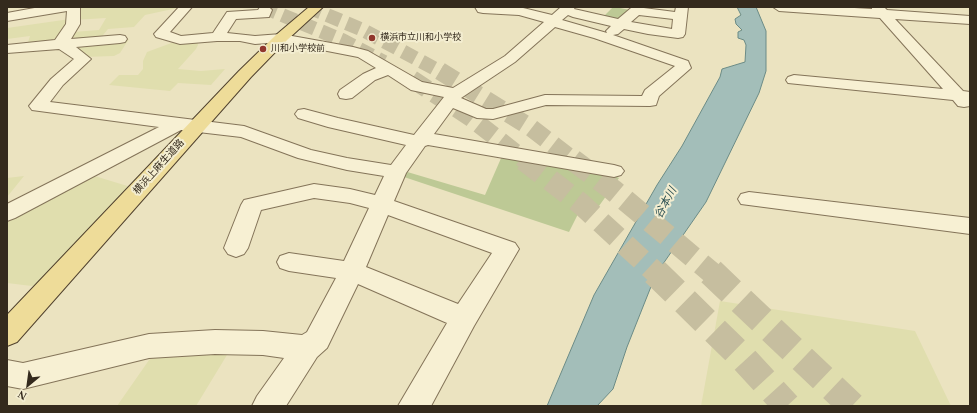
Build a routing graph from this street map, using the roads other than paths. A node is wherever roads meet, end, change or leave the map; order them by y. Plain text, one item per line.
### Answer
1 (69, 7) edge
2 (74, 7) edge
3 (186, 7) edge
4 (317, 7) edge
5 (481, 7) edge
6 (779, 7) edge
7 (265, 10) dead end
8 (880, 10) edge
9 (681, 12) edge
10 (560, 15) edge
11 (7, 17) edge
12 (970, 20) edge
13 (620, 24) junction
14 (217, 37) junction
15 (605, 37) junction
16 (282, 38) junction
17 (120, 39) dead end
18 (61, 44) junction
19 (8, 50) edge
20 (389, 69) junction
21 (794, 80) dead end
22 (345, 94) dead end
23 (964, 96) edge
24 (453, 97) junction
25 (970, 109) edge
26 (304, 114) dead end
27 (178, 124) junction
28 (198, 125) junction
29 (422, 140) junction
30 (614, 171) dead end
31 (396, 172) junction
32 (749, 199) dead end
33 (381, 204) junction
34 (7, 213) edge
35 (970, 226) edge
36 (236, 248) dead end
37 (289, 261) dead end
38 (352, 271) junction
39 (464, 318) junction
40 (7, 334) edge
41 (307, 348) junction
42 (7, 373) edge
43 (268, 406) edge
44 (414, 406) edge

1 - 11 street
2 - 18 street
3 - 14 street
4 - 16 main road, 横浜上麻生道路
5 - 10 street
6 - 8 street
7 - 14 street
8 - 12 street
8 - 23 street
9 - 13 street
10 - 13 street
10 - 15 street
10 - 24 street
13 - 15 street
14 - 16 street
15 - 24 street
16 - 20 street
16 - 28 main road, 横浜上麻生道路
17 - 18 street
18 - 19 street
18 - 27 street
20 - 22 street
20 - 24 street
21 - 23 street
23 - 25 street
24 - 29 street
26 - 29 street
27 - 28 street
27 - 34 street
28 - 31 street
28 - 40 main road, 横浜上麻生道路
29 - 30 street
29 - 31 street
31 - 33 street
32 - 35 street
33 - 36 street
33 - 38 street
33 - 39 street
37 - 38 street
38 - 39 street
38 - 41 street
39 - 44 street
41 - 42 street
41 - 43 street

